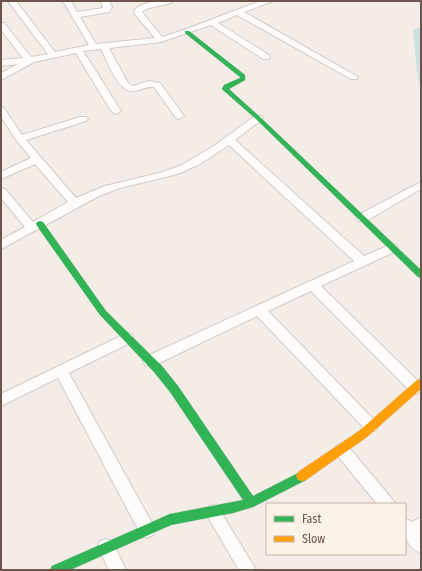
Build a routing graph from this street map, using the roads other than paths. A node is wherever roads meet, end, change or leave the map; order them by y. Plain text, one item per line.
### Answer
1 (12, 1) edge
2 (67, 1) edge
3 (105, 1) edge
4 (168, 1) edge
5 (269, 1) edge
6 (253, 3) edge
7 (238, 12) junction
8 (76, 15) junction
9 (211, 22) junction
10 (1, 25) edge
11 (187, 32) junction
12 (161, 40) junction
13 (104, 46) junction
14 (94, 47) junction
15 (78, 50) junction
16 (54, 56) junction
17 (266, 57) dead end
18 (30, 61) junction
19 (1, 63) edge
20 (1, 77) edge
21 (354, 77) dead end
22 (1, 110) edge
23 (116, 111) dead end
24 (179, 116) dead end
25 (258, 118) junction
26 (83, 119) dead end
27 (20, 139) junction
28 (229, 140) junction
29 (37, 159) junction
30 (1, 176) edge
31 (421, 185) edge
32 (1, 191) edge
33 (75, 204) junction
34 (362, 218) junction
35 (36, 226) junction
36 (1, 245) edge
37 (392, 248) junction
38 (362, 262) junction
39 (421, 275) edge
40 (313, 285) junction
41 (259, 310) junction
42 (127, 338) junction
43 (150, 361) junction
44 (61, 371) junction
45 (418, 385) edge
46 (1, 400) edge
47 (371, 426) junction
48 (342, 450) junction
49 (251, 502) junction
50 (386, 503) edge
51 (213, 512) junction
52 (412, 528) edge
53 (147, 530) junction
54 (421, 545) edge
55 (106, 547) junction
56 (56, 570) edge
57 (118, 570) edge
58 (248, 570) edge

1 - 16 street
2 - 8 street
3 - 8 street
4 - 12 street
5 - 6 street
6 - 7 street
7 - 9 street
7 - 21 street
8 - 14 street
9 - 11 street
9 - 17 street
10 - 18 street
11 - 12 street
11 - 25 street
12 - 13 street
13 - 14 street
13 - 24 street
14 - 15 street
15 - 16 street
15 - 23 street
16 - 18 street
18 - 19 street
18 - 20 street
22 - 27 street
25 - 28 street
25 - 34 street
26 - 27 street
27 - 29 street
28 - 33 street
28 - 38 street
29 - 30 street
29 - 33 street
31 - 34 street
32 - 35 street
33 - 35 street
34 - 37 street
35 - 36 street
35 - 42 street
37 - 38 street
37 - 39 street
38 - 40 street
40 - 41 street
40 - 45 street
41 - 43 street
41 - 47 street
42 - 43 street
42 - 44 street
43 - 49 street
44 - 46 street
44 - 53 street
45 - 47 street
47 - 48 street
48 - 49 street
48 - 50 street
49 - 51 street
51 - 53 street
51 - 58 street
52 - 54 street
53 - 55 street
55 - 56 street
55 - 57 street

